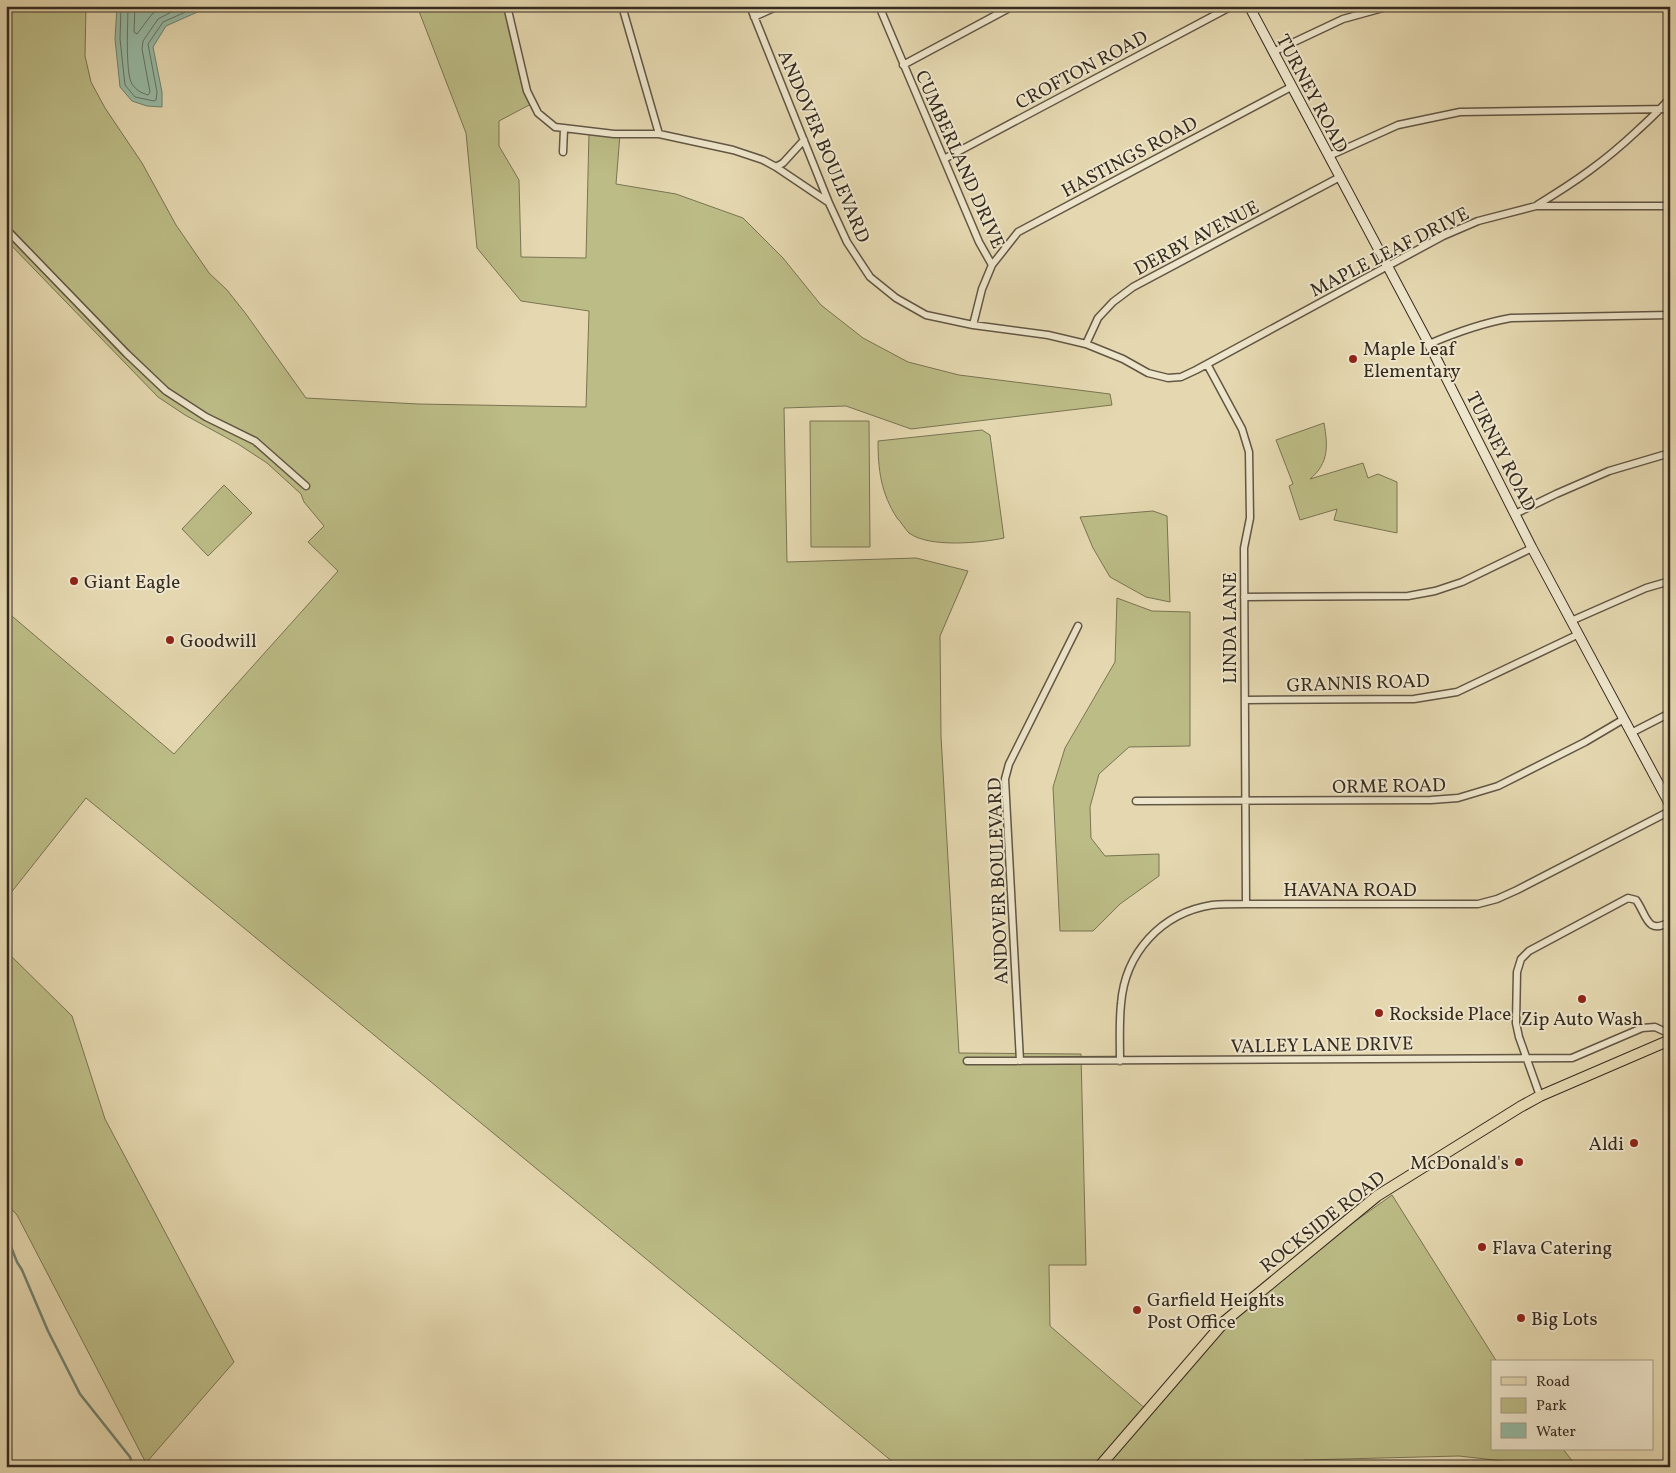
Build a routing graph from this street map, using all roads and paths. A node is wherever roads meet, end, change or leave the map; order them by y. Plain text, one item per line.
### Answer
1 (507, 6) edge
2 (622, 6) edge
3 (750, 6) edge
4 (778, 6) edge
5 (879, 6) edge
6 (1013, 6) edge
7 (1232, 6) edge
8 (1249, 6) edge
9 (1390, 6) edge
10 (754, 17) junction
11 (1273, 52) junction
12 (903, 65) junction
13 (1291, 87) junction
14 (1670, 98) edge
15 (1661, 109) junction
16 (1670, 109) edge
17 (564, 129) junction
18 (659, 134) junction
19 (804, 140) junction
20 (563, 152) dead end
21 (1329, 156) junction
22 (944, 159) junction
23 (776, 167) junction
24 (1340, 177) junction
25 (829, 203) junction
26 (1536, 206) junction
27 (1670, 206) edge
28 (6, 229) edge
29 (992, 265) junction
30 (1387, 266) junction
31 (1670, 315) edge
32 (973, 325) junction
33 (1086, 344) junction
34 (1430, 344) junction
35 (1207, 364) junction
36 (1168, 378) joint
37 (1670, 453) edge
38 (306, 486) dead end
39 (1516, 514) junction
40 (1532, 548) junction
41 (1670, 581) edge
42 (1244, 597) junction
43 (1571, 621) junction
44 (1078, 626) dead end
45 (1579, 634) junction
46 (1245, 700) junction
47 (1670, 713) edge
48 (1624, 720) junction
49 (1631, 733) junction
50 (1136, 801) dead end
51 (1246, 802) junction
52 (1670, 805) edge
53 (1670, 811) edge
54 (1246, 904) junction
55 (1670, 922) edge
56 (1670, 1034) edge
57 (1670, 1040) edge
58 (1527, 1058) junction
59 (967, 1061) dead end
60 (1020, 1061) junction
61 (1120, 1061) junction
62 (1540, 1096) junction
63 (1099, 1467) edge

1 - 17 street
2 - 18 street
3 - 10 street, ANDOVER BOULEVARD
4 - 10 street
5 - 12 street, CUMBERLAND DRIVE
6 - 12 street
7 - 22 street, CROFTON ROAD
8 - 11 main road, TURNEY ROAD
9 - 11 street
10 - 19 street, ANDOVER BOULEVARD
11 - 13 main road, TURNEY ROAD
12 - 22 street, CUMBERLAND DRIVE
13 - 21 main road, TURNEY ROAD
13 - 29 street, HASTINGS ROAD
14 - 15 street
15 - 16 street
15 - 21 street
15 - 26 street
17 - 18 street
17 - 20 street
18 - 23 street
19 - 23 street
19 - 25 street, ANDOVER BOULEVARD
21 - 24 main road, TURNEY ROAD
22 - 29 street, CUMBERLAND DRIVE
23 - 25 street
24 - 30 main road, TURNEY ROAD
24 - 33 street, DERBY AVENUE
25 - 32 street, ANDOVER BOULEVARD
26 - 27 street, MAPLE LEAF DRIVE
26 - 30 street, MAPLE LEAF DRIVE
28 - 38 street
29 - 32 street, CUMBERLAND DRIVE
30 - 34 main road, TURNEY ROAD
30 - 35 street, MAPLE LEAF DRIVE
31 - 34 street
32 - 33 street, ANDOVER BOULEVARD
33 - 36 street, ANDOVER BOULEVARD
34 - 39 main road, TURNEY ROAD
35 - 36 street, MAPLE LEAF DRIVE
35 - 42 street, LINDA LANE
37 - 39 street
39 - 40 main road, TURNEY ROAD
40 - 42 street
40 - 43 main road, TURNEY ROAD
41 - 43 street
42 - 46 street, LINDA LANE
43 - 45 main road, TURNEY ROAD
44 - 60 street, ANDOVER BOULEVARD
45 - 46 street, GRANNIS ROAD
45 - 48 main road, TURNEY ROAD
46 - 51 street, LINDA LANE
47 - 49 street
48 - 49 main road, TURNEY ROAD
48 - 51 street, ORME ROAD
49 - 52 main road, TURNEY ROAD
50 - 51 street, ORME ROAD
51 - 54 street, LINDA LANE
53 - 54 street, HAVANA ROAD
54 - 61 street, HAVANA ROAD
55 - 58 street
56 - 58 street, VALLEY LANE DRIVE
57 - 62 main road, ROCKSIDE ROAD
58 - 61 street, VALLEY LANE DRIVE
58 - 62 street
59 - 60 street, VALLEY LANE DRIVE
60 - 61 street, VALLEY LANE DRIVE
62 - 63 main road, ROCKSIDE ROAD

